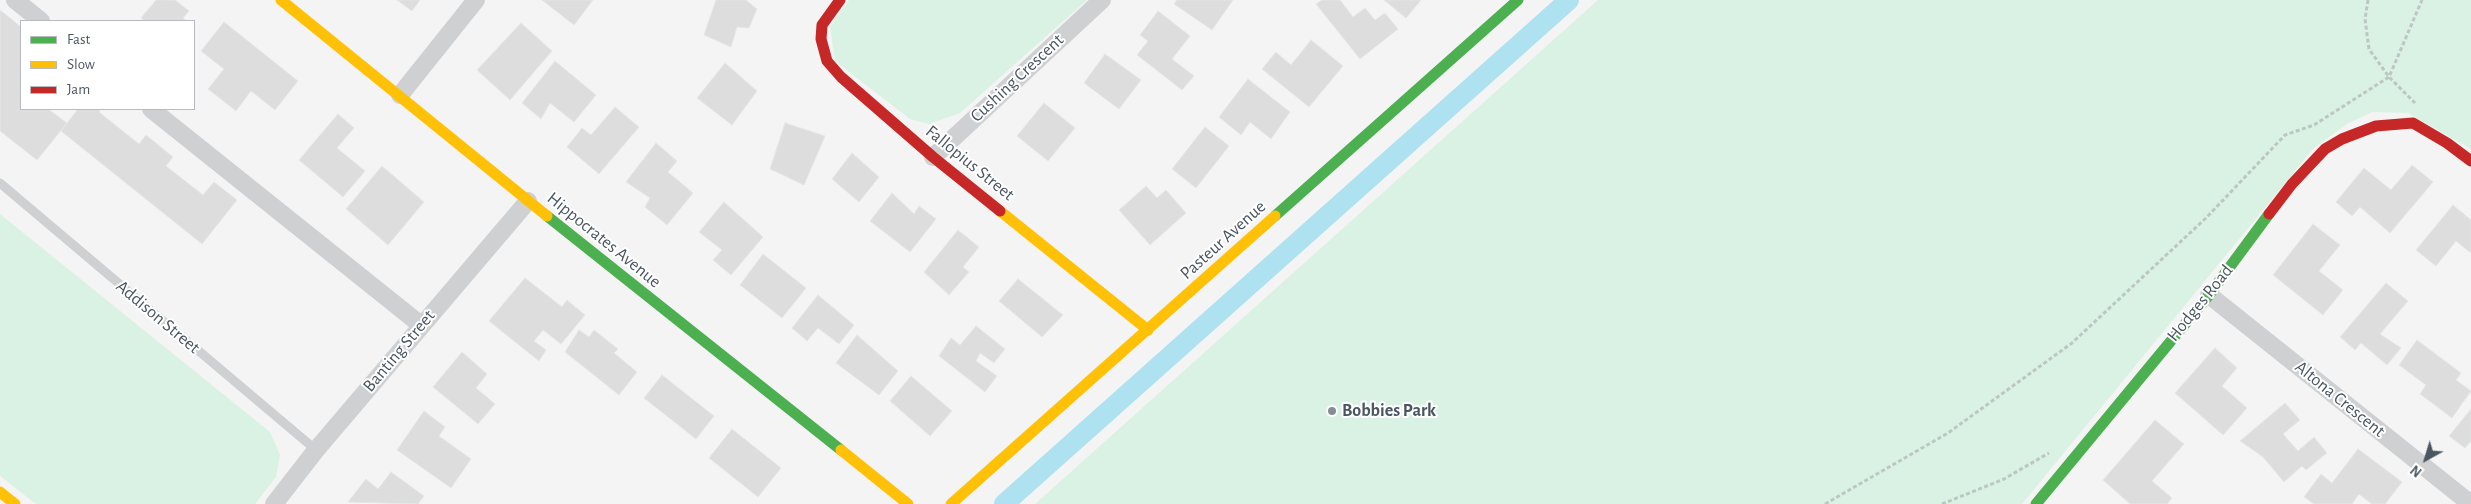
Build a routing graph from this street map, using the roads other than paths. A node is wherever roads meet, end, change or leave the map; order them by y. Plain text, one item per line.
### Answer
1 (15, 0) edge
2 (281, 0) edge
3 (476, 0) edge
4 (840, 0) edge
5 (1102, 0) edge
6 (1518, 0) edge
7 (40, 20) edge
8 (400, 95) junction
9 (151, 110) edge
10 (933, 157) junction
11 (2471, 161) edge
12 (0, 184) edge
13 (528, 201) junction
14 (2209, 295) junction
15 (421, 325) junction
16 (1148, 330) junction
17 (316, 450) junction
18 (0, 492) edge
19 (2040, 503) edge
20 (15, 504) edge
21 (274, 504) edge
22 (908, 504) edge
23 (950, 504) edge
24 (2471, 504) edge

1 - 7 street
2 - 8 street, Hippocrates Avenue
3 - 8 street
4 - 10 street, Fallopius Street
5 - 10 street, Cushing Crescent
6 - 16 street, Pasteur Avenue
8 - 13 street, Hippocrates Avenue
9 - 15 street
10 - 16 street, Fallopius Street
11 - 14 street, Hodges Road
12 - 17 lane, Addison Street
13 - 15 street, Banting Street
13 - 22 street, Hippocrates Avenue
14 - 19 street, Hodges Road
14 - 24 street, Altona Crescent
15 - 17 street, Banting Street
16 - 23 street, Pasteur Avenue
17 - 21 street, Banting Street
18 - 20 street

